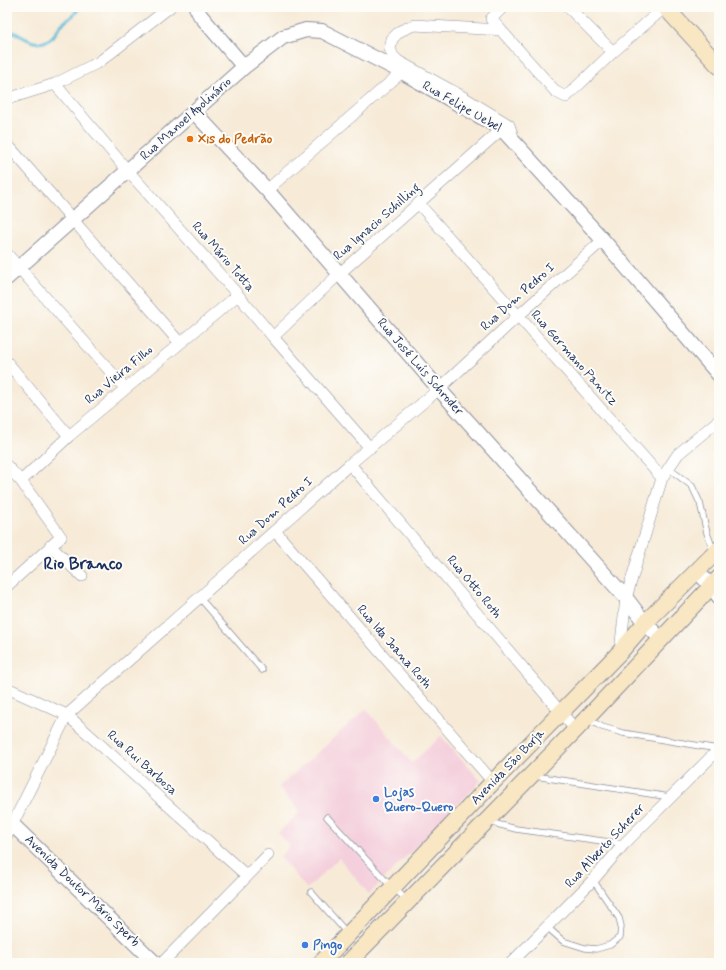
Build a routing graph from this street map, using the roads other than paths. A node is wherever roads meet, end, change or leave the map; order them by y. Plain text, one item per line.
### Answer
1 (170, 7) edge
2 (196, 7) edge
3 (503, 7) edge
4 (568, 7) edge
5 (665, 7) edge
6 (501, 30) junction
7 (613, 52) junction
8 (719, 66) edge
9 (244, 67) junction
10 (402, 72) junction
11 (55, 84) junction
12 (7, 99) edge
13 (194, 112) junction
14 (502, 129) junction
15 (514, 142) junction
16 (7, 144) edge
17 (128, 171) junction
18 (267, 190) junction
19 (419, 204) junction
20 (73, 219) junction
21 (603, 240) junction
22 (7, 254) edge
23 (19, 267) junction
24 (339, 274) junction
25 (7, 278) edge
26 (238, 295) junction
27 (518, 316) junction
28 (273, 337) junction
29 (180, 343) junction
30 (7, 362) edge
31 (719, 375) edge
32 (125, 388) junction
33 (439, 389) junction
34 (719, 420) edge
35 (69, 436) junction
36 (370, 448) junction
37 (350, 464) junction
38 (7, 466) edge
39 (668, 468) junction
40 (662, 478) junction
41 (21, 481) junction
42 (275, 530) junction
43 (50, 546) junction
44 (717, 551) edge
45 (697, 571) junction
46 (82, 576) dead end
47 (7, 586) edge
48 (716, 587) edge
49 (199, 597) junction
50 (626, 598) junction
51 (645, 623) junction
52 (661, 640) junction
53 (620, 652) junction
54 (262, 670) dead end
55 (7, 688) edge
56 (562, 712) junction
57 (66, 715) junction
58 (589, 716) junction
59 (575, 729) junction
60 (719, 749) edge
61 (530, 775) junction
62 (493, 782) junction
63 (670, 797) junction
64 (328, 817) dead end
65 (487, 822) junction
66 (9, 827) edge
67 (624, 844) junction
68 (268, 854) dead end
69 (247, 876) junction
70 (593, 880) junction
71 (394, 887) junction
72 (311, 892) dead end
73 (408, 901) junction
74 (546, 927) junction
75 (349, 934) junction
76 (155, 963) edge
77 (162, 963) edge
78 (322, 963) edge
79 (348, 963) edge
80 (511, 963) edge

1 - 11 street
2 - 9 street
3 - 6 street
4 - 7 street
5 - 7 street
5 - 8 main road
6 - 7 street
6 - 15 street
9 - 10 street, Rua Felipe Uebel
9 - 13 street, Rua Manoel Apolinário
10 - 14 street, Rua Felipe Uebel
10 - 18 street
11 - 12 street
11 - 17 street, Rua Mário Totta
13 - 17 street, Rua Manoel Apolinário
13 - 18 street, Rua José Luís Schroder
14 - 15 street, Rua Felipe Uebel
14 - 19 street, Rua Ignacio Schilling
15 - 21 street, Rua Felipe Uebel
16 - 20 street
17 - 20 street, Rua Manoel Apolinário
17 - 26 street, Rua Mário Totta
18 - 24 street, Rua José Luís Schroder
19 - 24 street, Rua Ignacio Schilling
19 - 27 street, Rua Germano Panitz
20 - 23 street, Rua Manoel Apolinário
20 - 29 street
21 - 27 street, Rua Dom Pedro I
21 - 31 street, Rua Felipe Uebel
22 - 23 street
23 - 25 street, Rua Manoel Apolinário
23 - 32 street
24 - 28 street, Rua Ignacio Schilling
24 - 33 street, Rua José Luís Schroder
26 - 28 street, Rua Mário Totta
26 - 29 street, Rua Vieira Filho
27 - 33 street, Rua Dom Pedro I
27 - 40 street, Rua Germano Panitz
28 - 36 street, Rua Mário Totta
29 - 32 street, Rua Vieira Filho
30 - 35 street
32 - 35 street, Rua Vieira Filho
33 - 36 street, Rua Dom Pedro I
33 - 50 street, Rua José Luís Schroder
34 - 39 street
35 - 41 street, Rua Vieira Filho
36 - 37 street, Rua Dom Pedro I
37 - 42 street, Rua Dom Pedro I
37 - 56 street, Rua Otto Roth
38 - 41 street
39 - 40 street
39 - 44 lane
40 - 50 street
41 - 43 street
42 - 49 street, Rua Dom Pedro I
42 - 62 street, Rua Ida Joana Roth
43 - 46 street
43 - 47 street
44 - 45 main road, Avenida São Borja
45 - 48 street
45 - 51 main road, Avenida São Borja
48 - 52 main road, Avenida São Borja
49 - 54 lane
49 - 57 street, Rua Dom Pedro I
50 - 51 street, Rua José Luís Schroder
50 - 53 street
51 - 52 street
51 - 53 main road, Avenida São Borja
52 - 58 main road, Avenida São Borja
53 - 56 main road, Avenida São Borja
55 - 57 street, Rua Rui Barbosa
56 - 59 street, Rua Otto Roth
56 - 62 main road, Avenida São Borja
57 - 66 street, Rua Dom Pedro I
57 - 69 street, Rua Rui Barbosa
58 - 59 main road, Avenida São Borja
58 - 60 lane
59 - 61 main road, Avenida São Borja
60 - 63 street, Rua Alberto Scherer
61 - 63 lane
61 - 65 main road, Avenida São Borja
62 - 71 main road, Avenida São Borja
63 - 67 street, Rua Alberto Scherer
64 - 71 lane
65 - 67 lane
65 - 73 main road, Avenida São Borja
66 - 76 street, Avenida Doutor Mário Sperb
67 - 70 street, Rua Alberto Scherer
68 - 69 street
69 - 77 street
70 - 74 street, Rua Alberto Scherer
70 - 74 lane
71 - 73 lane
71 - 75 main road, Avenida São Borja
72 - 75 lane
73 - 79 main road, Avenida São Borja
74 - 80 street, Rua Alberto Scherer
75 - 78 main road, Avenida São Borja

